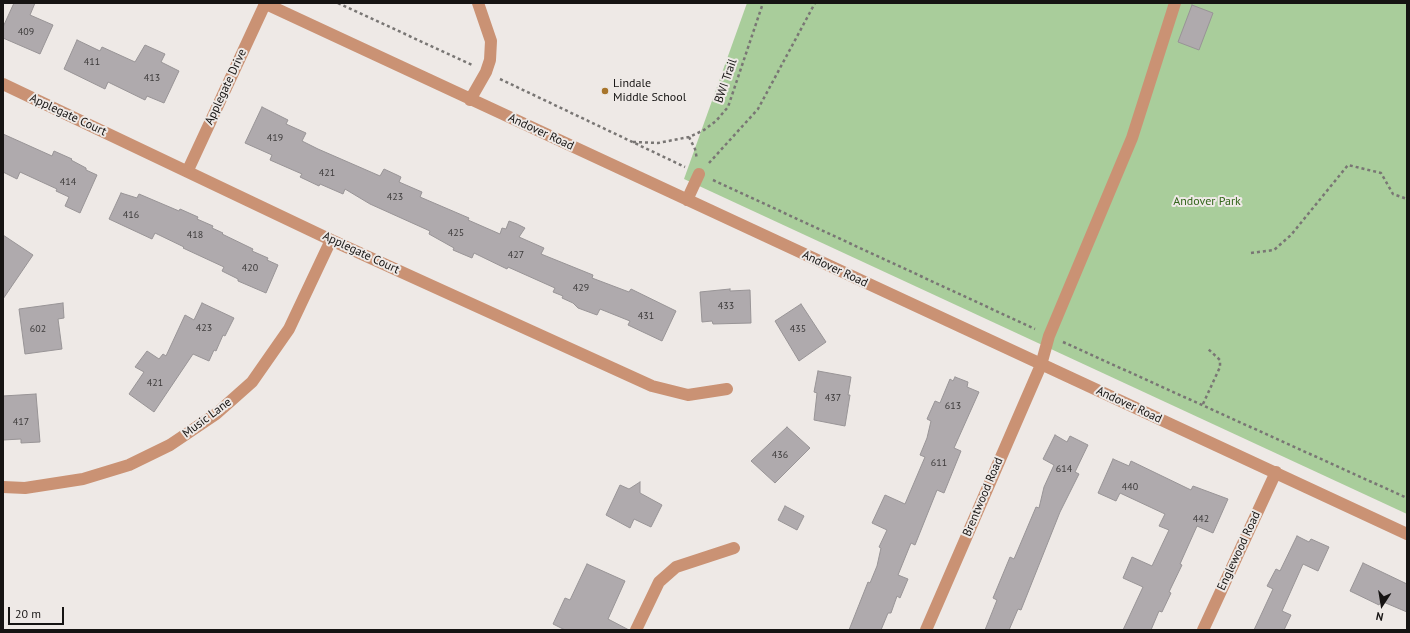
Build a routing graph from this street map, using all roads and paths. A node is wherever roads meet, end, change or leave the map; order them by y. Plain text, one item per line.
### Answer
1 (264, 3) edge
2 (478, 3) edge
3 (763, 3) edge
4 (815, 3) edge
5 (1175, 3) edge
6 (3, 84) edge
7 (470, 100) junction
8 (689, 137) junction
9 (188, 170) junction
10 (700, 174) junction
11 (1407, 198) edge
12 (687, 200) junction
13 (331, 240) junction
14 (1251, 253) dead end
15 (1207, 348) dead end
16 (1041, 364) junction
17 (727, 389) dead end
18 (1203, 404) dead end
19 (1276, 472) junction
20 (3, 487) edge
21 (1407, 534) edge
22 (734, 548) dead end
23 (636, 630) edge
24 (926, 630) edge
25 (1203, 630) edge

1 - 7 street, Andover Road
1 - 9 street, Applegate Drive
2 - 7 street
3 - 8 path, BWI Trail
4 - 10 path
5 - 16 street, Brentwood Road
6 - 9 street, Applegate Court
7 - 12 street, Andover Road
8 - 10 path
8 - 10 path, BWI Trail
9 - 13 street, Applegate Court
10 - 12 street
11 - 14 path
12 - 16 street, Andover Road
13 - 17 street, Applegate Court
13 - 20 street, Music Lane
15 - 18 path
16 - 19 street, Andover Road
16 - 24 street, Brentwood Road
19 - 21 street, Andover Road
19 - 25 street, Englewood Road
22 - 23 street

